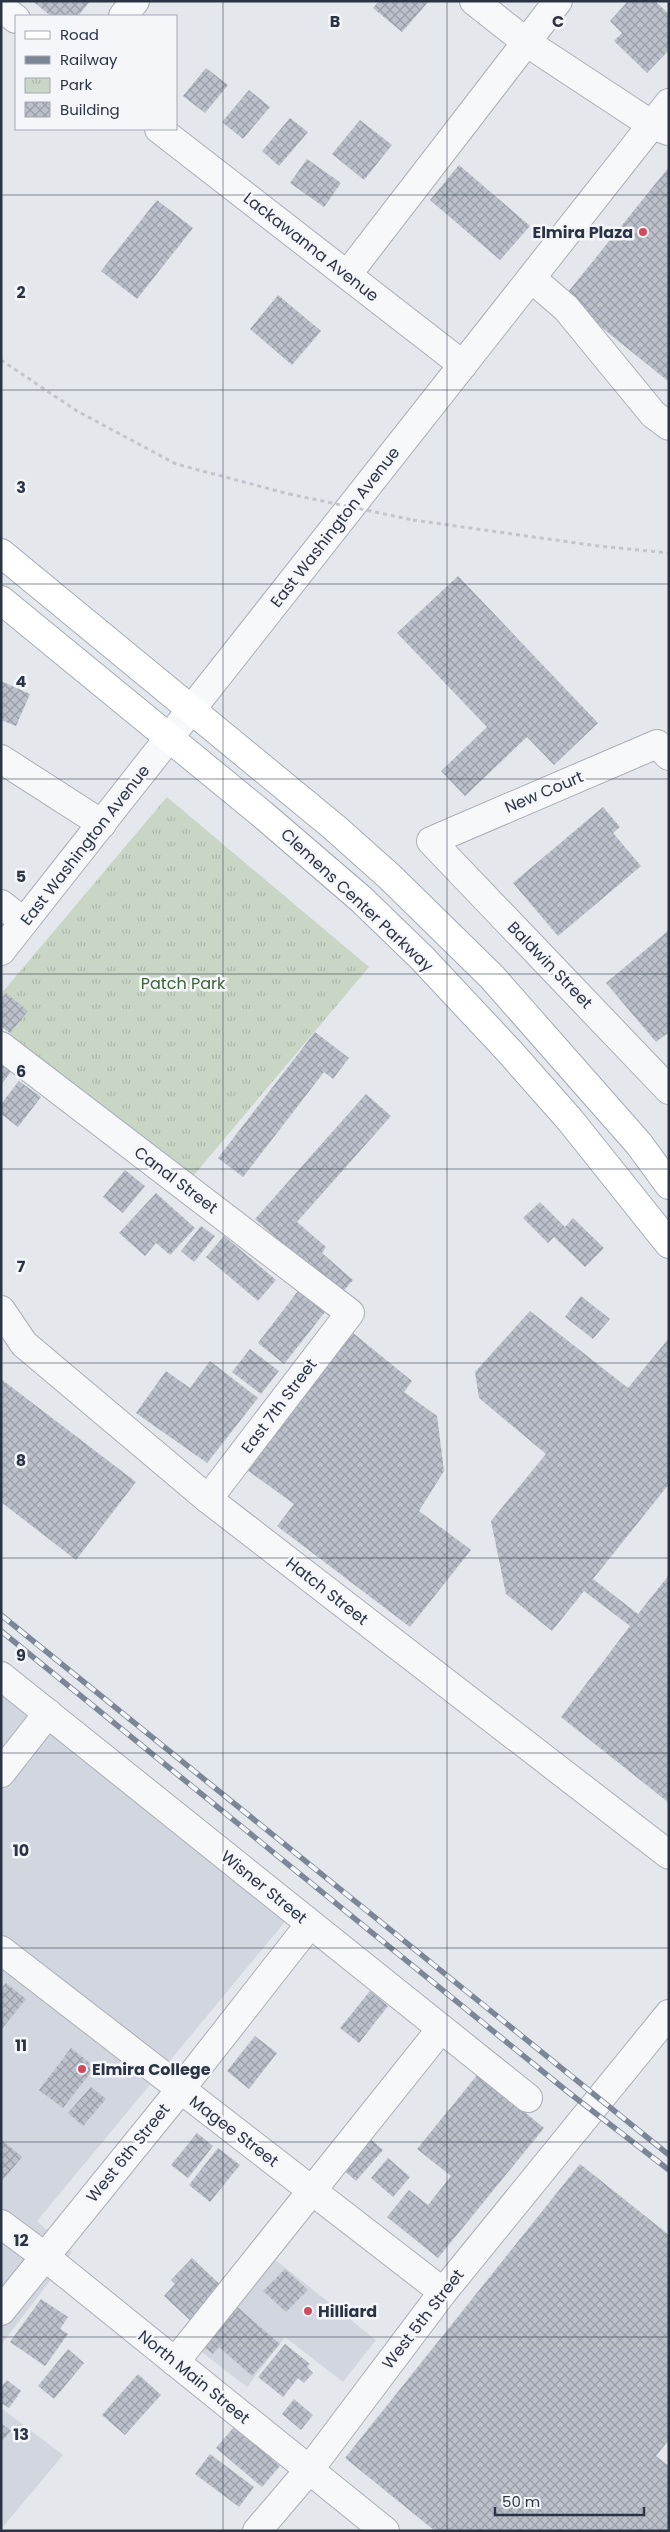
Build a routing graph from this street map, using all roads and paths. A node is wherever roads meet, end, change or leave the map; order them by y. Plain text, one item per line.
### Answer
1 (135, 1) edge
2 (474, 1) edge
3 (558, 1) edge
4 (1, 7) edge
5 (124, 15) edge
6 (15, 17) edge
7 (526, 42) junction
8 (669, 103) edge
9 (660, 128) edge
10 (160, 130) edge
11 (347, 275) junction
12 (531, 278) junction
13 (1, 360) edge
14 (463, 365) junction
15 (669, 426) edge
16 (1, 553) edge
17 (669, 554) edge
18 (1, 600) edge
19 (192, 710) junction
20 (169, 738) junction
21 (663, 750) edge
22 (1, 759) edge
23 (102, 824) junction
24 (431, 840) joint
25 (1, 904) edge
26 (24, 922) junction
27 (1, 951) edge
28 (1, 1046) edge
29 (669, 1090) edge
30 (669, 1184) edge
31 (669, 1244) edge
32 (1, 1310) edge
33 (350, 1313) joint
34 (208, 1500) junction
35 (1, 1676) edge
36 (48, 1713) junction
37 (1, 1773) edge
38 (669, 1855) edge
39 (310, 1924) junction
40 (1, 1950) edge
41 (669, 2014) edge
42 (441, 2029) junction
43 (180, 2090) junction
44 (528, 2098) dead end
45 (312, 2190) junction
46 (1, 2224) edge
47 (44, 2256) junction
48 (443, 2292) junction
49 (1, 2311) edge
50 (176, 2362) junction
51 (309, 2470) junction
52 (257, 2531) edge
53 (385, 2531) edge

1 - 5 street
2 - 7 street
3 - 7 street
4 - 6 street
7 - 9 street
7 - 11 street
8 - 9 street, East Washington Avenue
9 - 12 street, East Washington Avenue
10 - 11 street, Lackawanna Avenue
11 - 14 street, Lackawanna Avenue
12 - 14 street, East Washington Avenue
12 - 15 street
13 - 17 path, bridge
14 - 19 street, East Washington Avenue
16 - 19 main road
18 - 20 main road, Clemens Center Parkway
19 - 20 street, East Washington Avenue
19 - 30 main road
20 - 23 street, East Washington Avenue
20 - 31 main road, Clemens Center Parkway
21 - 24 street, New Court
22 - 23 street
23 - 26 street, East Washington Avenue
24 - 29 street, Baldwin Street
25 - 26 street
26 - 27 street, East Washington Avenue
28 - 33 street, Canal Street
32 - 34 street, Hatch Street
33 - 34 street, East 7th Street
34 - 38 street, Hatch Street
35 - 36 street, Wisner Street
36 - 37 street
36 - 39 street, Wisner Street
39 - 42 street, Wisner Street
39 - 43 street, West 6th Street
40 - 43 street, Magee Street
41 - 48 street, West 5th Street
42 - 44 street, Wisner Street
42 - 45 street
43 - 45 street, Magee Street
43 - 47 street, West 6th Street
45 - 48 street, Magee Street
45 - 50 street
46 - 47 street, North Main Street
47 - 49 street, West 6th Street
47 - 50 street, North Main Street
48 - 51 street, West 5th Street
50 - 51 street, North Main Street
51 - 52 street, West 5th Street
51 - 53 street, North Main Street

